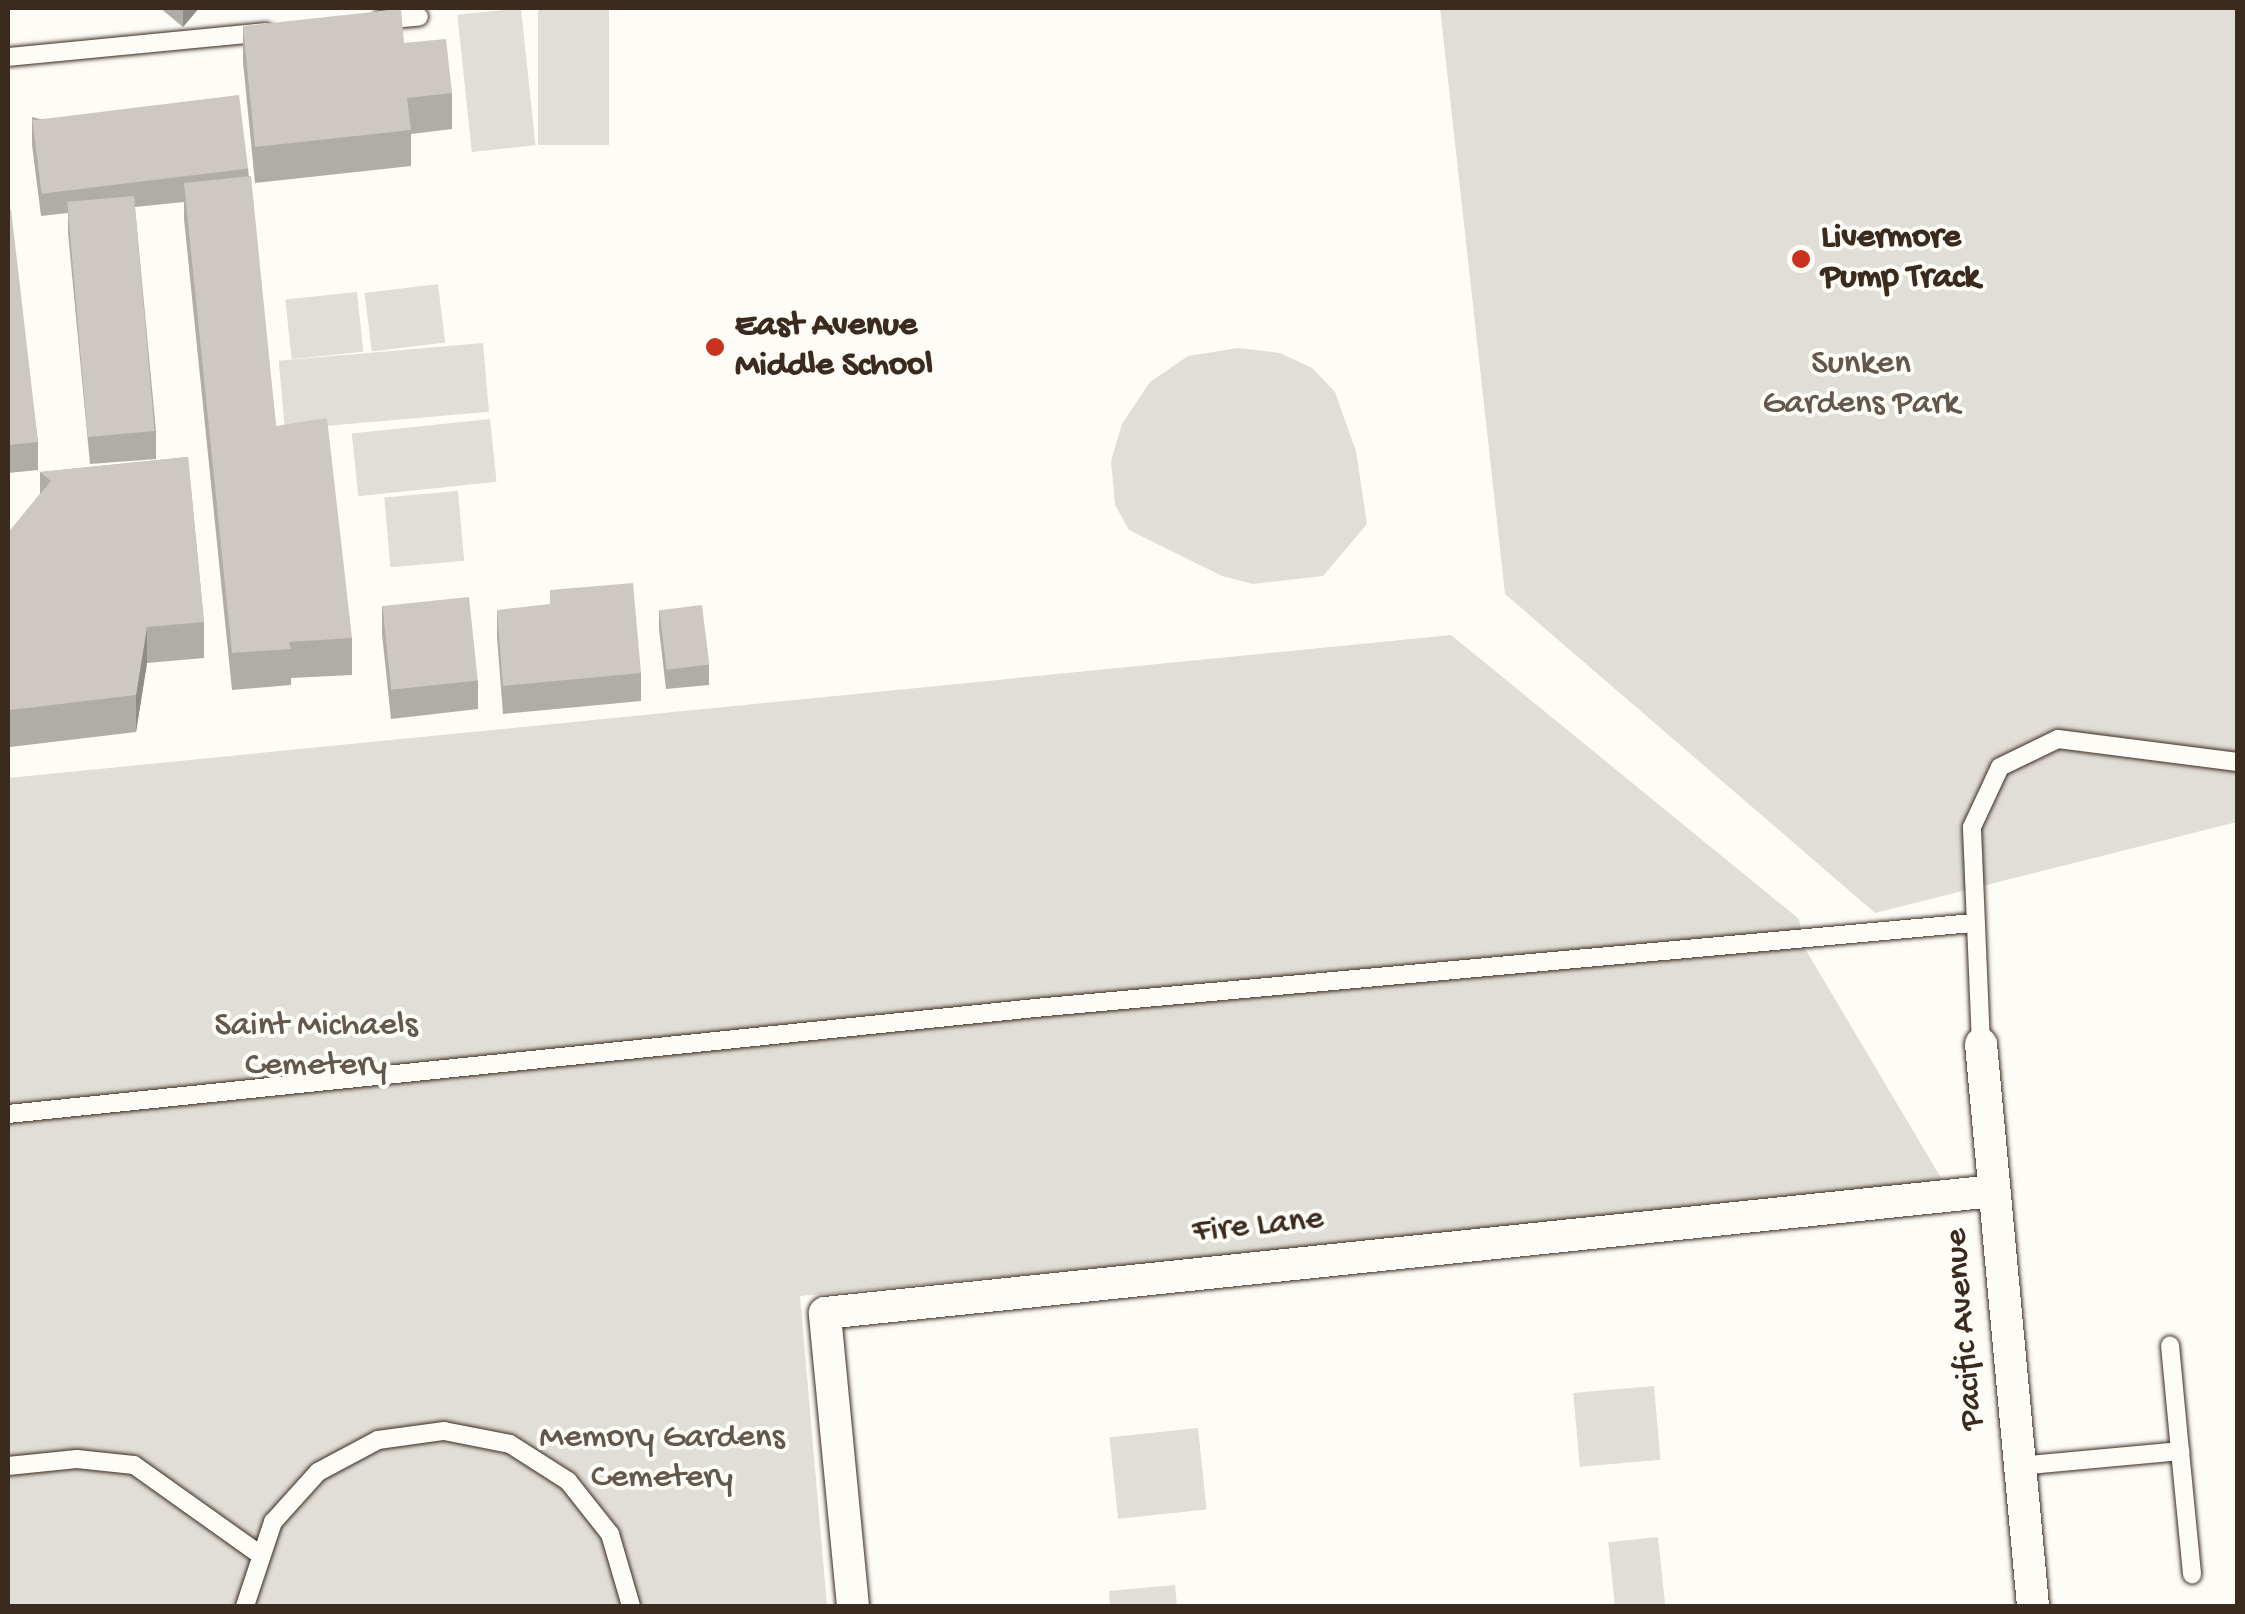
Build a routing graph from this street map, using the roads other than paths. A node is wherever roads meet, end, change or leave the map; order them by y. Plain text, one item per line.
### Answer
1 (419, 17) dead end
2 (360, 22) edge
3 (282, 30) edge
4 (8, 57) edge
5 (2238, 762) edge
6 (1973, 922) junction
7 (1981, 1044) joint
8 (8, 1114) edge
9 (1992, 1191) junction
10 (2170, 1345) dead end
11 (2180, 1451) junction
12 (8, 1466) edge
13 (2019, 1466) junction
14 (258, 1553) junction
15 (2192, 1574) dead end
16 (246, 1606) edge
17 (632, 1606) edge
18 (853, 1606) edge
19 (2033, 1606) edge

1 - 2 lane
3 - 4 lane
5 - 6 lane
6 - 7 lane
6 - 8 lane
7 - 9 street, Pacific Avenue
9 - 13 street, Pacific Avenue
9 - 18 street, Fire Lane
10 - 11 lane
11 - 13 lane
11 - 15 lane
12 - 14 lane
13 - 19 street, Pacific Avenue
14 - 16 lane
14 - 17 lane

